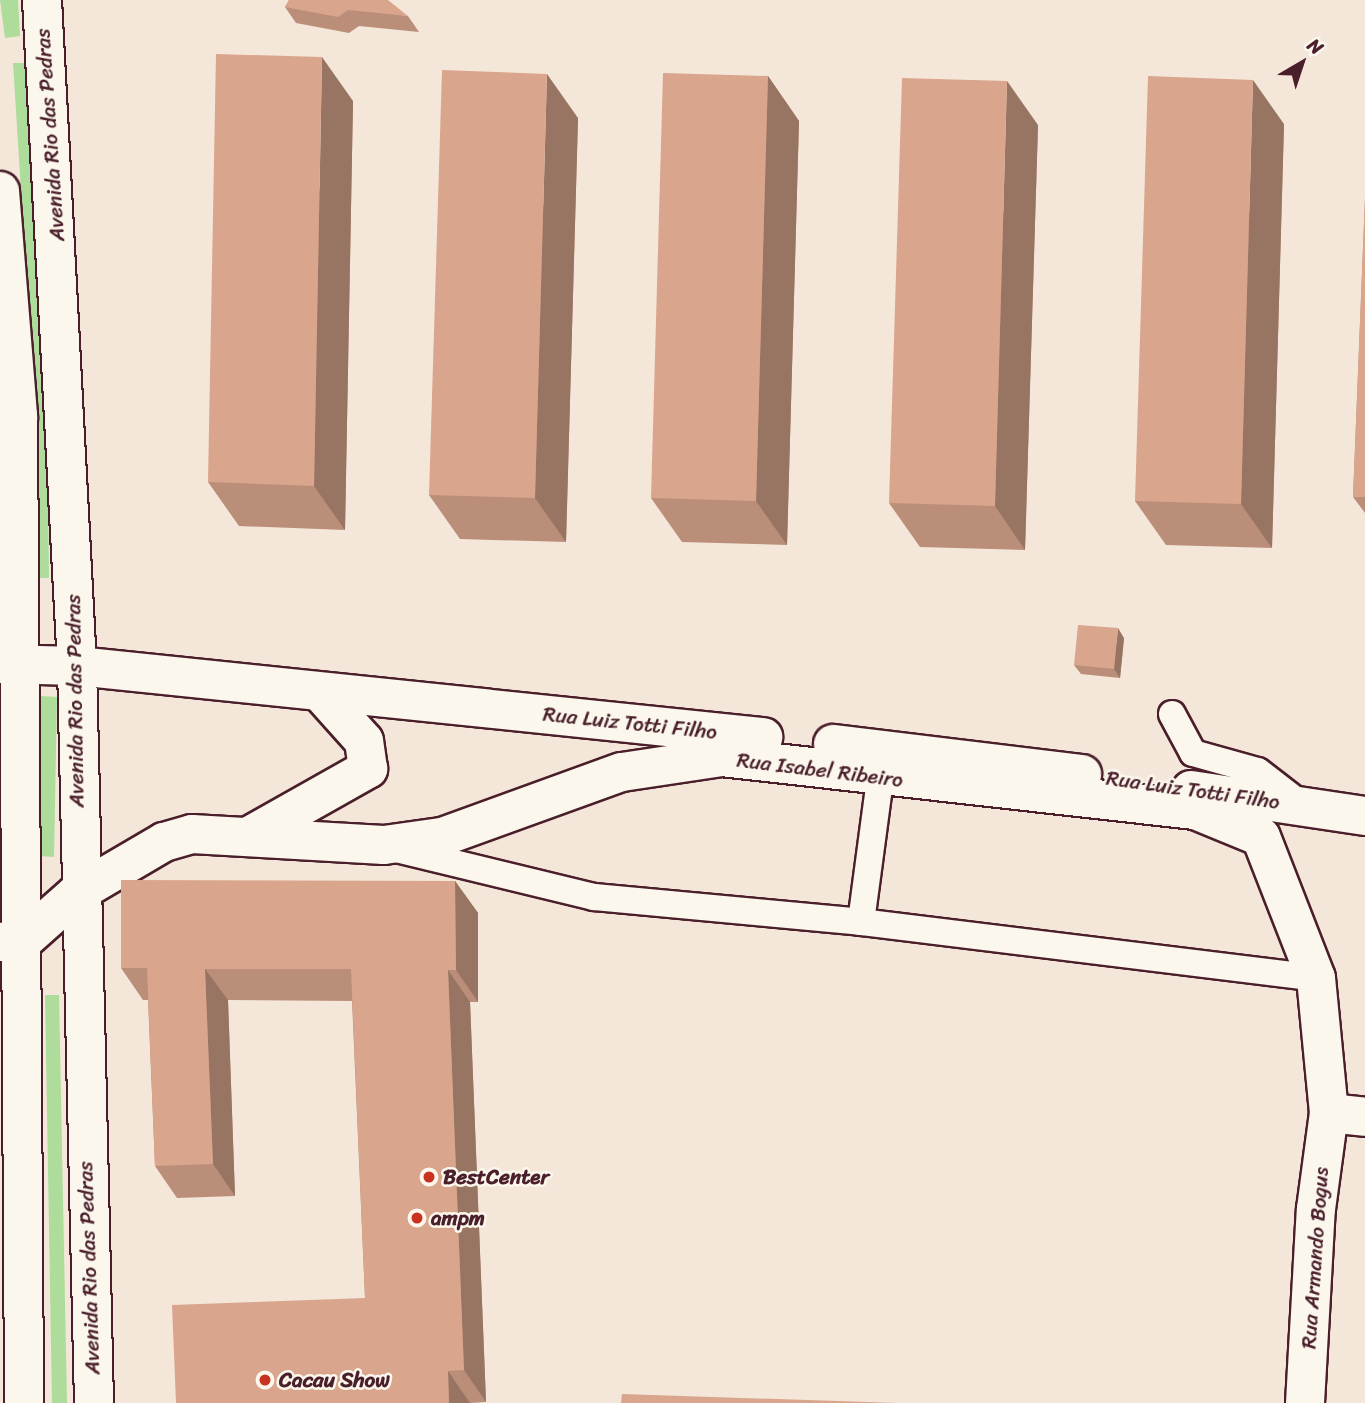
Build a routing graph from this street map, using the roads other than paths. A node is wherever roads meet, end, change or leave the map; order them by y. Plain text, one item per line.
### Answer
1 (42, 0) edge
2 (0, 191) edge
3 (9, 663) edge
4 (77, 666) junction
5 (320, 692) junction
6 (1172, 714) dead end
7 (882, 763) junction
8 (1314, 807) junction
9 (1365, 816) edge
10 (248, 837) junction
11 (1261, 837) junction
12 (384, 845) junction
13 (78, 893) junction
14 (861, 922) junction
15 (12, 941) edge
16 (1316, 978) junction
17 (1347, 1115) edge
18 (10, 1283) edge
19 (24, 1403) edge
20 (94, 1403) edge
21 (1305, 1403) edge

1 - 4 street, Avenida Rio das Pedras
2 - 3 street
3 - 4 street, Rua Luiz Totti Filho
3 - 15 street
4 - 5 street, Rua Luiz Totti Filho
4 - 13 street, Avenida Rio das Pedras
5 - 7 street, Rua Luiz Totti Filho
5 - 10 street
6 - 8 lane
7 - 8 street, Rua Luiz Totti Filho
7 - 11 street, Rua Isabel Ribeiro
7 - 12 street, Rua Isabel Ribeiro
7 - 14 lane
8 - 9 street, Rua Luiz Totti Filho
8 - 11 street
10 - 12 street, Rua Isabel Ribeiro
10 - 13 street, Rua Isabel Ribeiro
11 - 16 street
12 - 14 lane
13 - 15 street, Rua Isabel Ribeiro
13 - 20 street, Avenida Rio das Pedras
14 - 16 lane
15 - 18 street
16 - 17 street
17 - 21 street, Rua Armando Bogus
18 - 19 street

